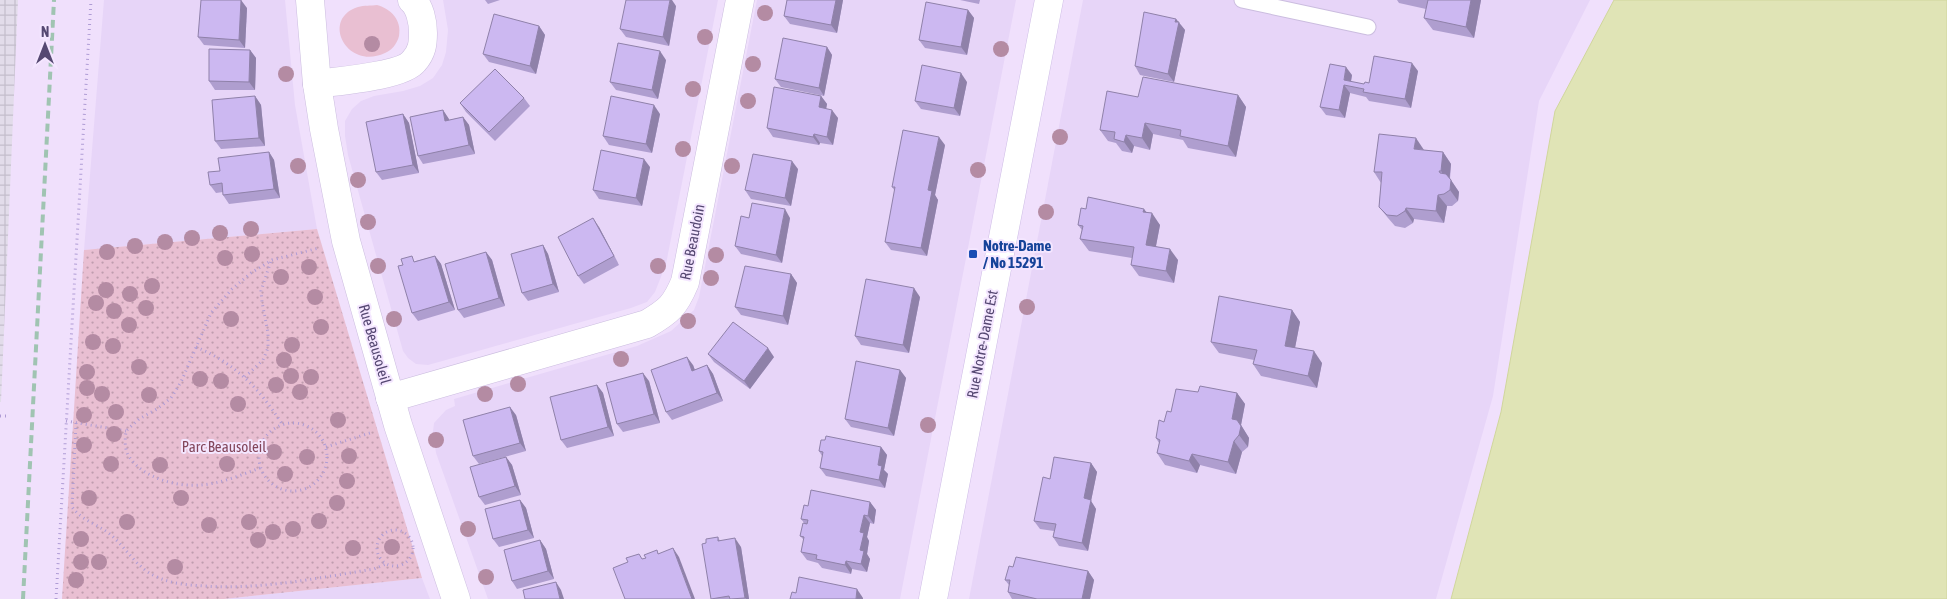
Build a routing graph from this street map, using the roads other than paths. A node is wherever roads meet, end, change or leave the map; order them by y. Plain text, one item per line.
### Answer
1 (310, 0) edge
2 (412, 0) edge
3 (740, 0) edge
4 (1049, 0) edge
5 (1242, 0) edge
6 (1368, 27) dead end
7 (317, 84) junction
8 (390, 398) junction
9 (456, 599) edge
10 (933, 599) edge

1 - 7 street, Rue Beausoleil
2 - 7 street
3 - 8 street, Rue Beaudoin
4 - 10 street, Rue Notre-Dame Est
5 - 6 lane
7 - 8 street, Rue Beausoleil
8 - 9 street, Rue Beausoleil

